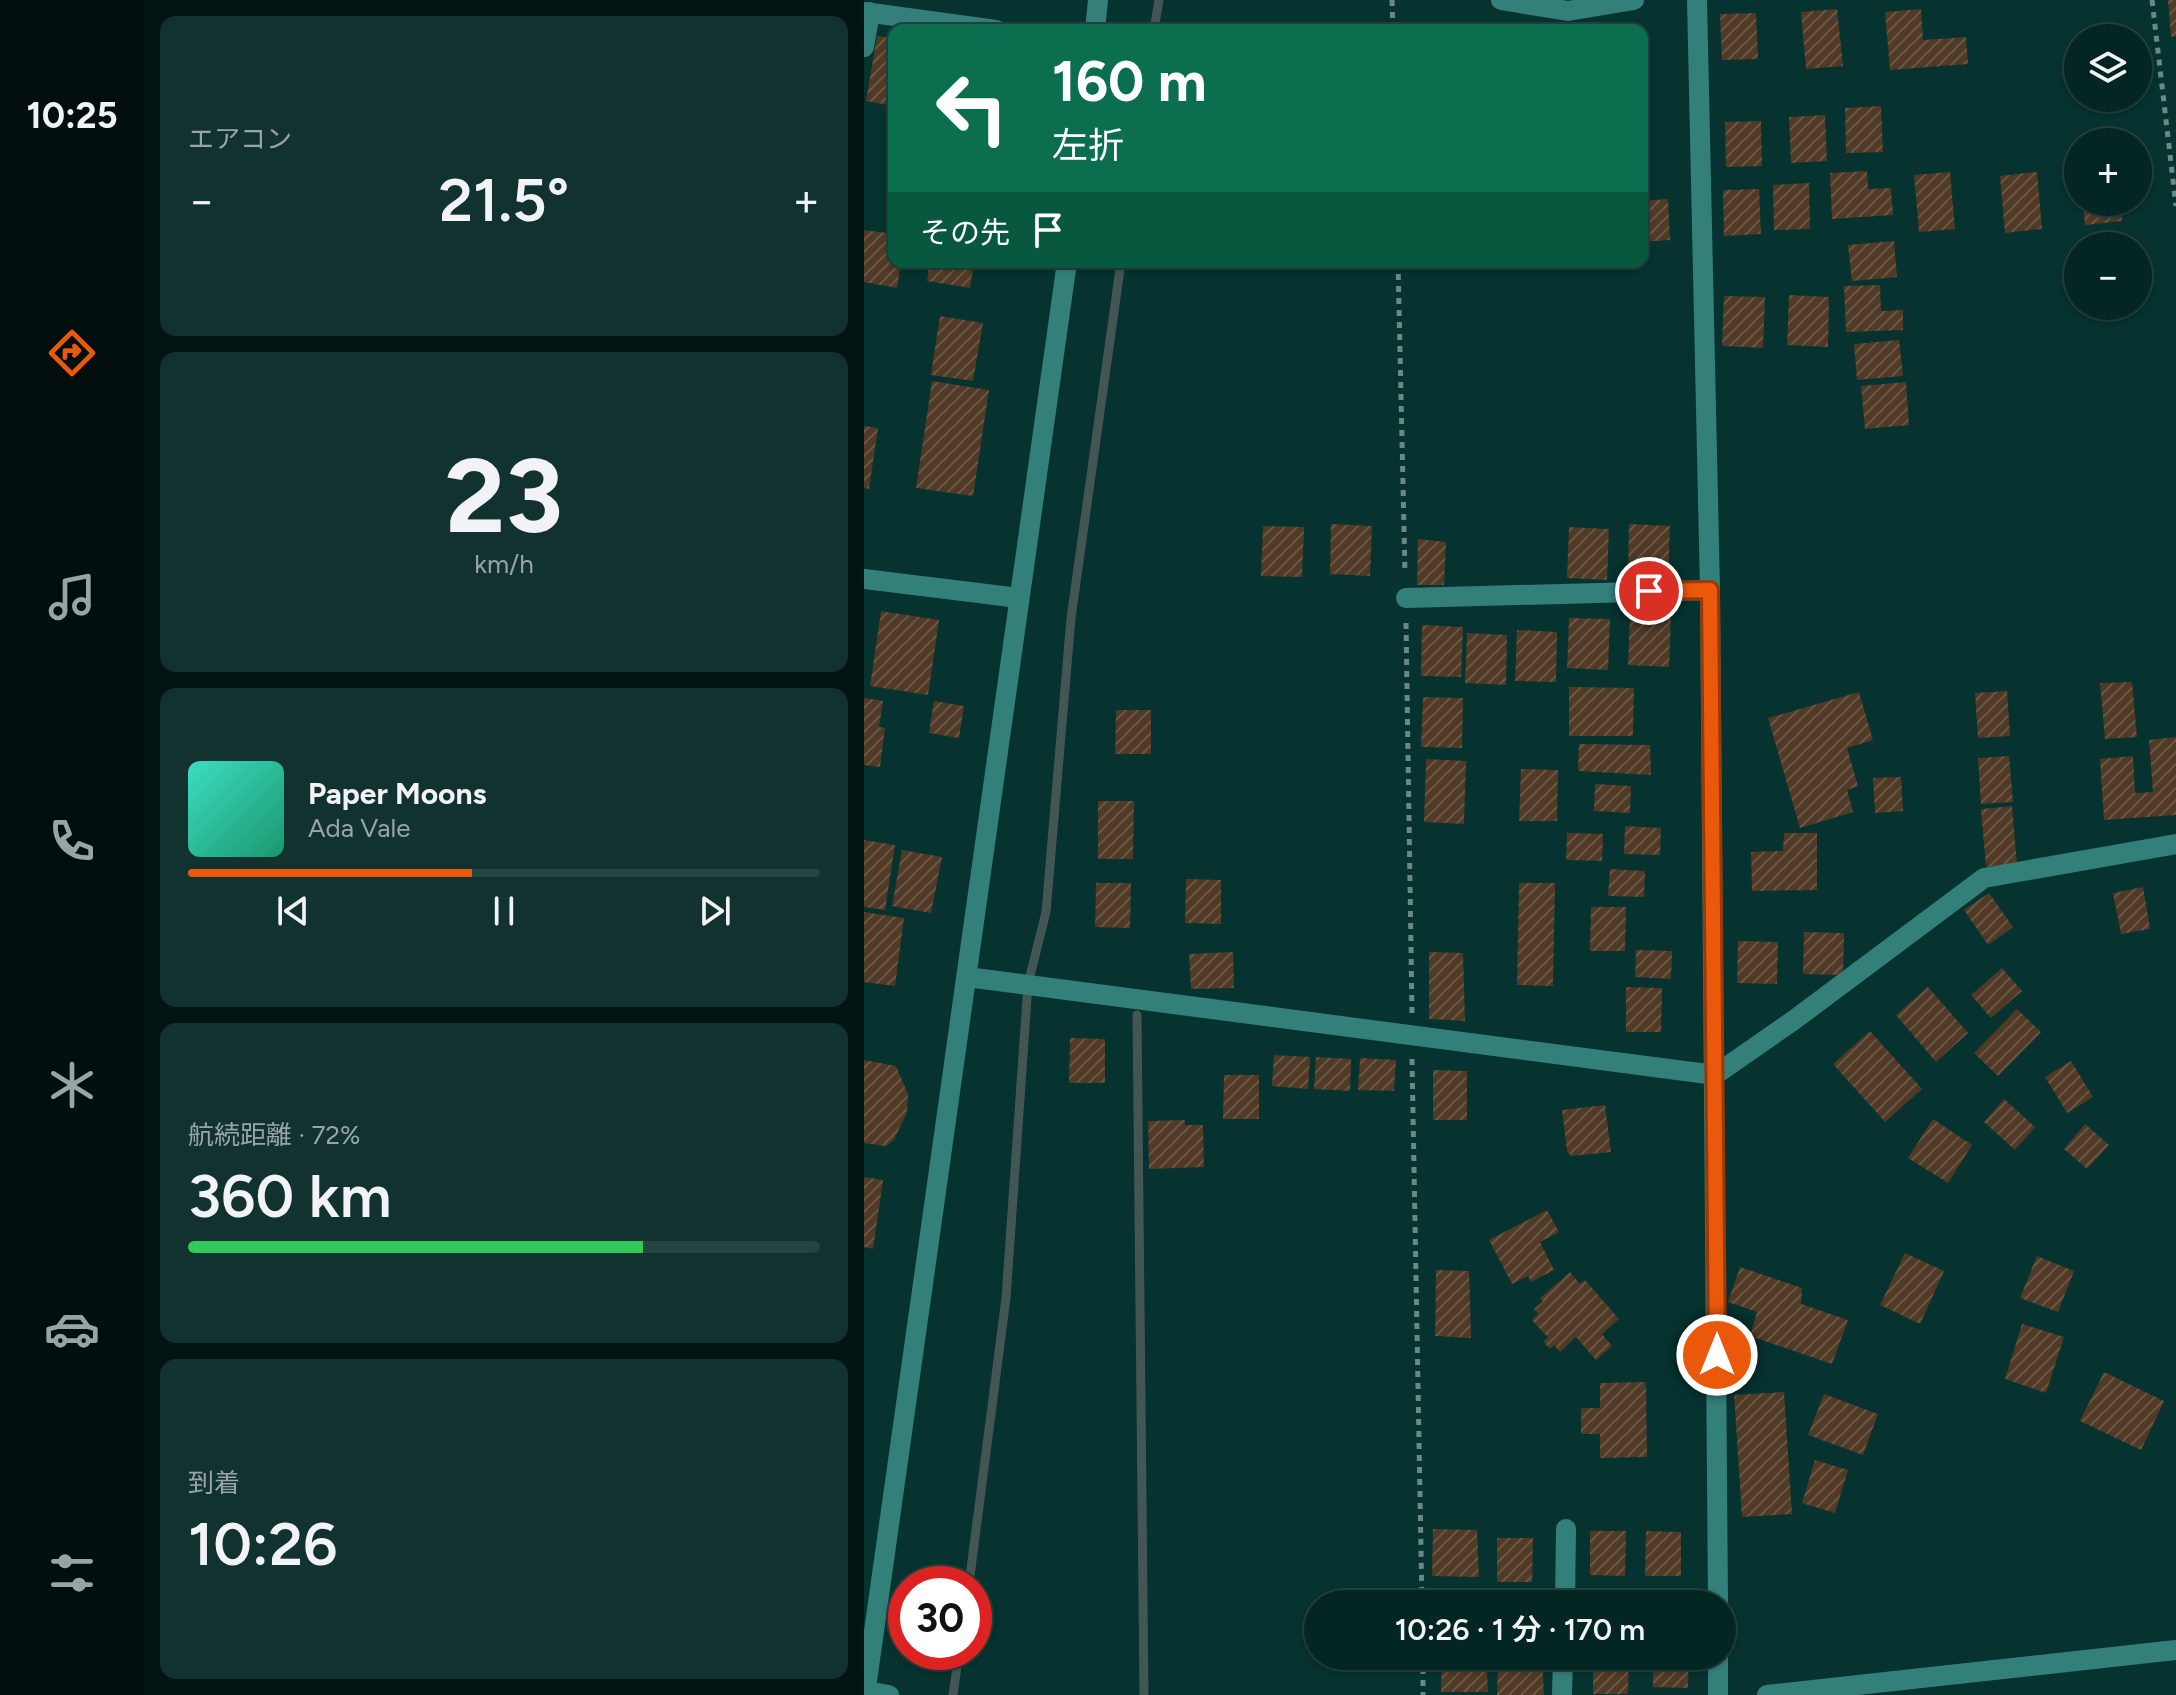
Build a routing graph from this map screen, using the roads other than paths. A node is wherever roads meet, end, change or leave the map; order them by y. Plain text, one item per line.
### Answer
1 (1098, 0) edge
2 (1501, 0) edge
3 (1634, 0) edge
4 (1697, 0) edge
5 (867, 12) edge
6 (953, 24) edge
7 (1096, 24) edge
8 (864, 47) edge
9 (1066, 268) edge
10 (864, 579) edge
11 (1710, 590) junction
12 (1019, 598) junction
13 (1406, 598) road end
14 (2176, 844) edge
15 (967, 977) junction
16 (1715, 1075) junction
17 (1566, 1529) dead end
18 (1565, 1590) edge
19 (1718, 1590) edge
20 (2176, 1650) edge
21 (1563, 1670) edge
22 (1718, 1670) edge
23 (866, 1693) edge
24 (889, 1695) edge
25 (1562, 1695) edge
26 (1718, 1695) edge
27 (1767, 1695) edge

1 - 7 street
2 - 3 street
4 - 11 street
5 - 6 street
5 - 8 street
9 - 12 street
10 - 12 street
11 - 13 street
11 - 16 street
12 - 15 street
14 - 16 street
15 - 16 street
15 - 23 street
16 - 19 street
17 - 18 street
20 - 27 street
21 - 25 street
22 - 26 street
23 - 24 street

